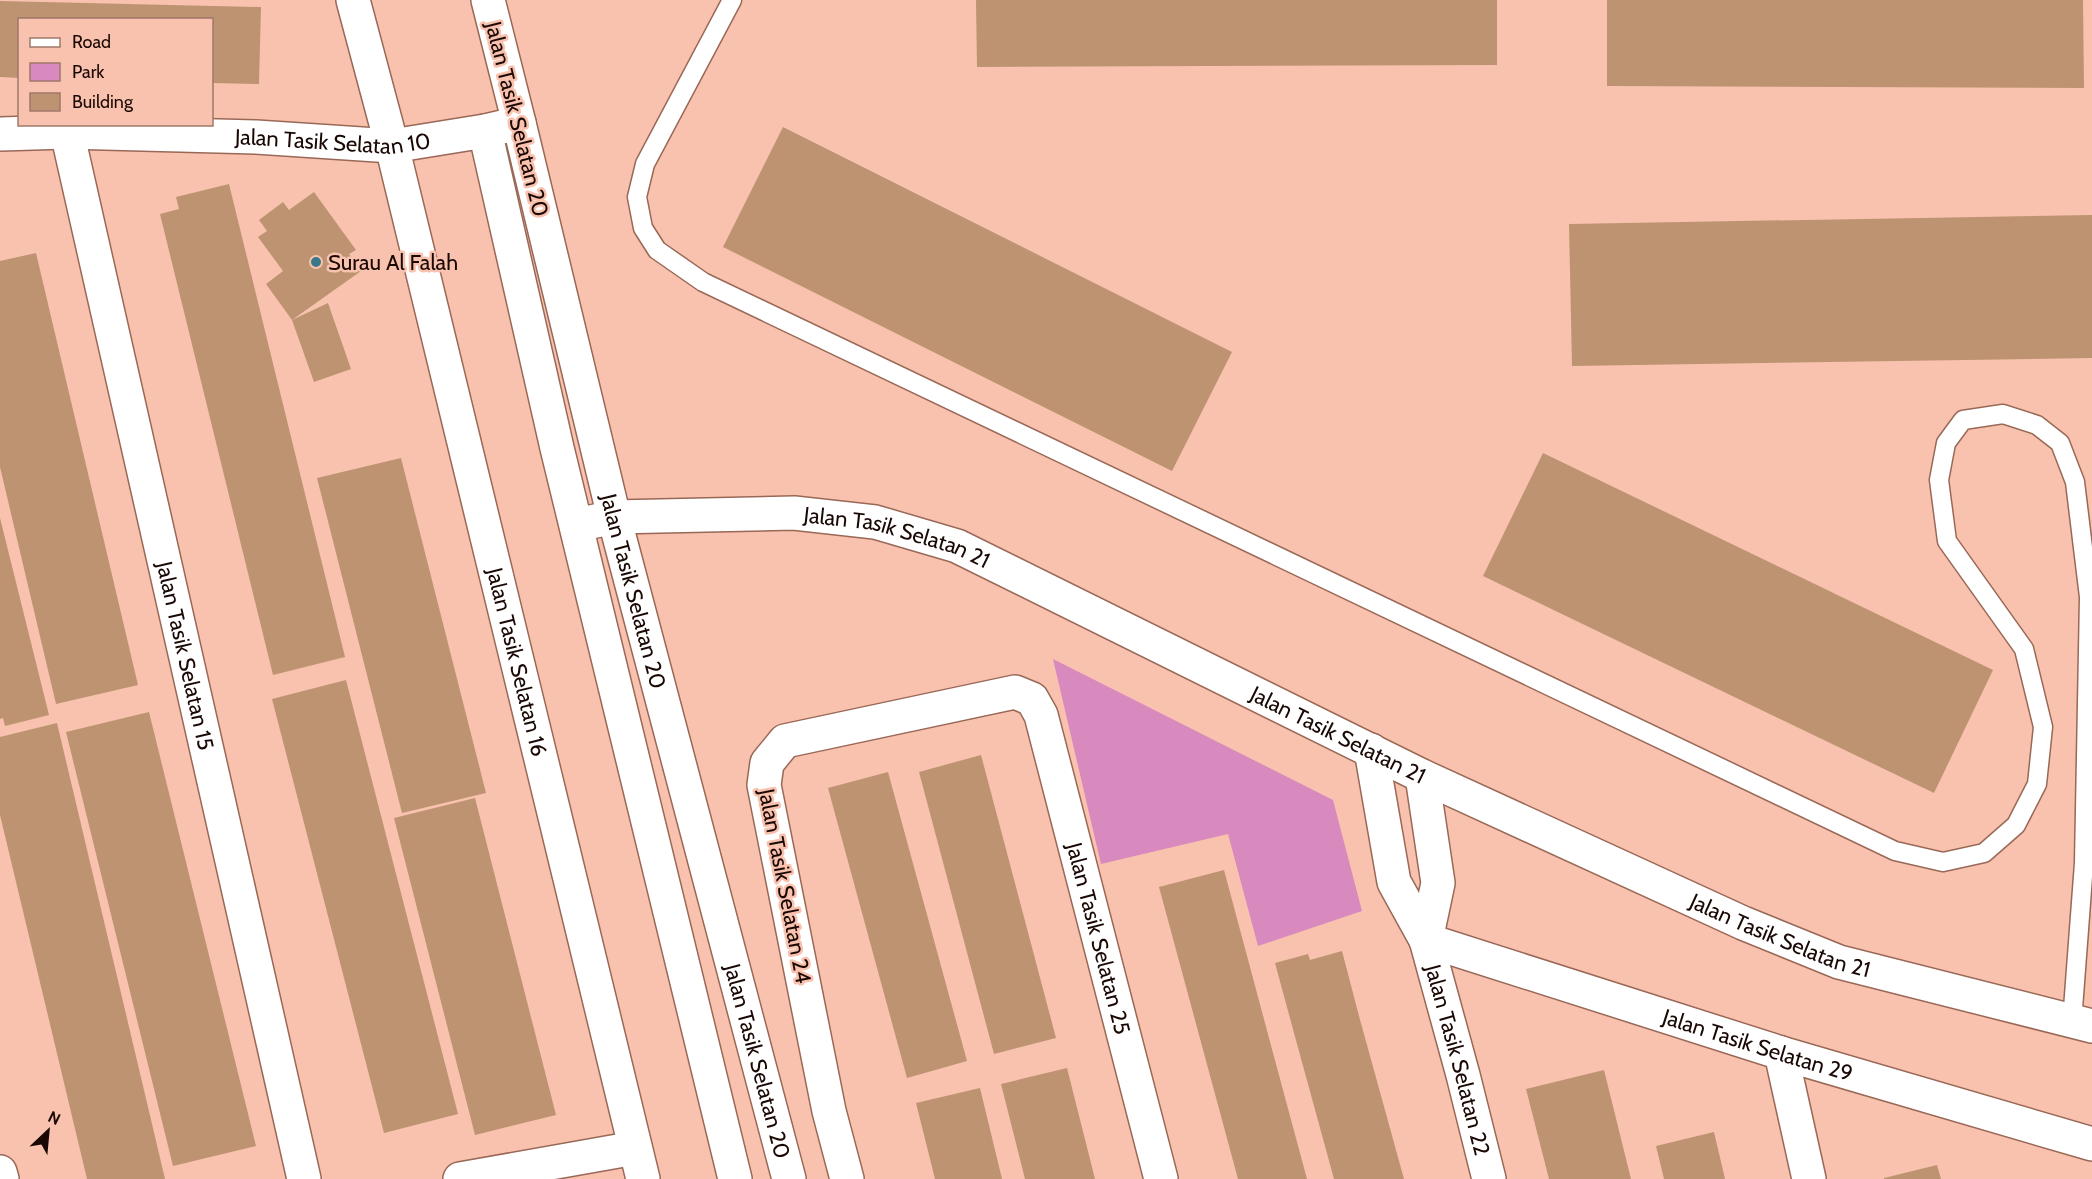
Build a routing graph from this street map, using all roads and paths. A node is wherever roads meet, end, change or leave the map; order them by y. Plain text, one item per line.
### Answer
1 (353, 0) edge
2 (488, 0) edge
3 (732, 0) edge
4 (519, 123) junction
5 (484, 131) junction
6 (67, 132) junction
7 (0, 134) edge
8 (392, 146) junction
9 (595, 441) junction
10 (557, 447) junction
11 (614, 517) junction
12 (577, 525) junction
13 (1032, 699) joint
14 (1371, 750) junction
15 (1422, 776) junction
16 (1426, 940) junction
17 (2082, 1024) edge
18 (1781, 1053) junction
19 (2092, 1144) edge
20 (635, 1148) junction
21 (0, 1172) edge
22 (2, 1179) edge
23 (304, 1179) edge
24 (460, 1179) edge
25 (643, 1179) edge
26 (735, 1179) edge
27 (789, 1179) edge
28 (847, 1179) edge
29 (1161, 1179) edge
30 (1490, 1179) edge
31 (1809, 1179) edge

1 - 8 street, Jalan Tasik Selatan 16
2 - 4 street, Jalan Tasik Selatan 20
3 - 17 lane
4 - 5 street, Jalan Tasik Selatan 10
4 - 9 street, Jalan Tasik Selatan 20
5 - 8 street, Jalan Tasik Selatan 10
5 - 10 street, Jalan Tasik Selatan 20
6 - 7 street, Jalan Tasik Selatan 10
6 - 8 street, Jalan Tasik Selatan 10
6 - 23 street, Jalan Tasik Selatan 15
8 - 20 street, Jalan Tasik Selatan 16
9 - 10 street
9 - 11 street, Jalan Tasik Selatan 20
10 - 12 street, Jalan Tasik Selatan 20
11 - 12 street, Jalan Tasik Selatan 21
11 - 14 street, Jalan Tasik Selatan 21
11 - 27 street, Jalan Tasik Selatan 20
12 - 26 street, Jalan Tasik Selatan 20
13 - 28 street, Jalan Tasik Selatan 24
13 - 29 street, Jalan Tasik Selatan 25
14 - 15 street, Jalan Tasik Selatan 21
14 - 16 street, Jalan Tasik Selatan 22
15 - 16 street, Jalan Tasik Selatan 22
15 - 17 street, Jalan Tasik Selatan 21
16 - 18 street, Jalan Tasik Selatan 29
16 - 30 street, Jalan Tasik Selatan 22
18 - 19 street, Jalan Tasik Selatan 29
18 - 31 street
20 - 24 street
20 - 25 street, Jalan Tasik Selatan 16
21 - 22 street

